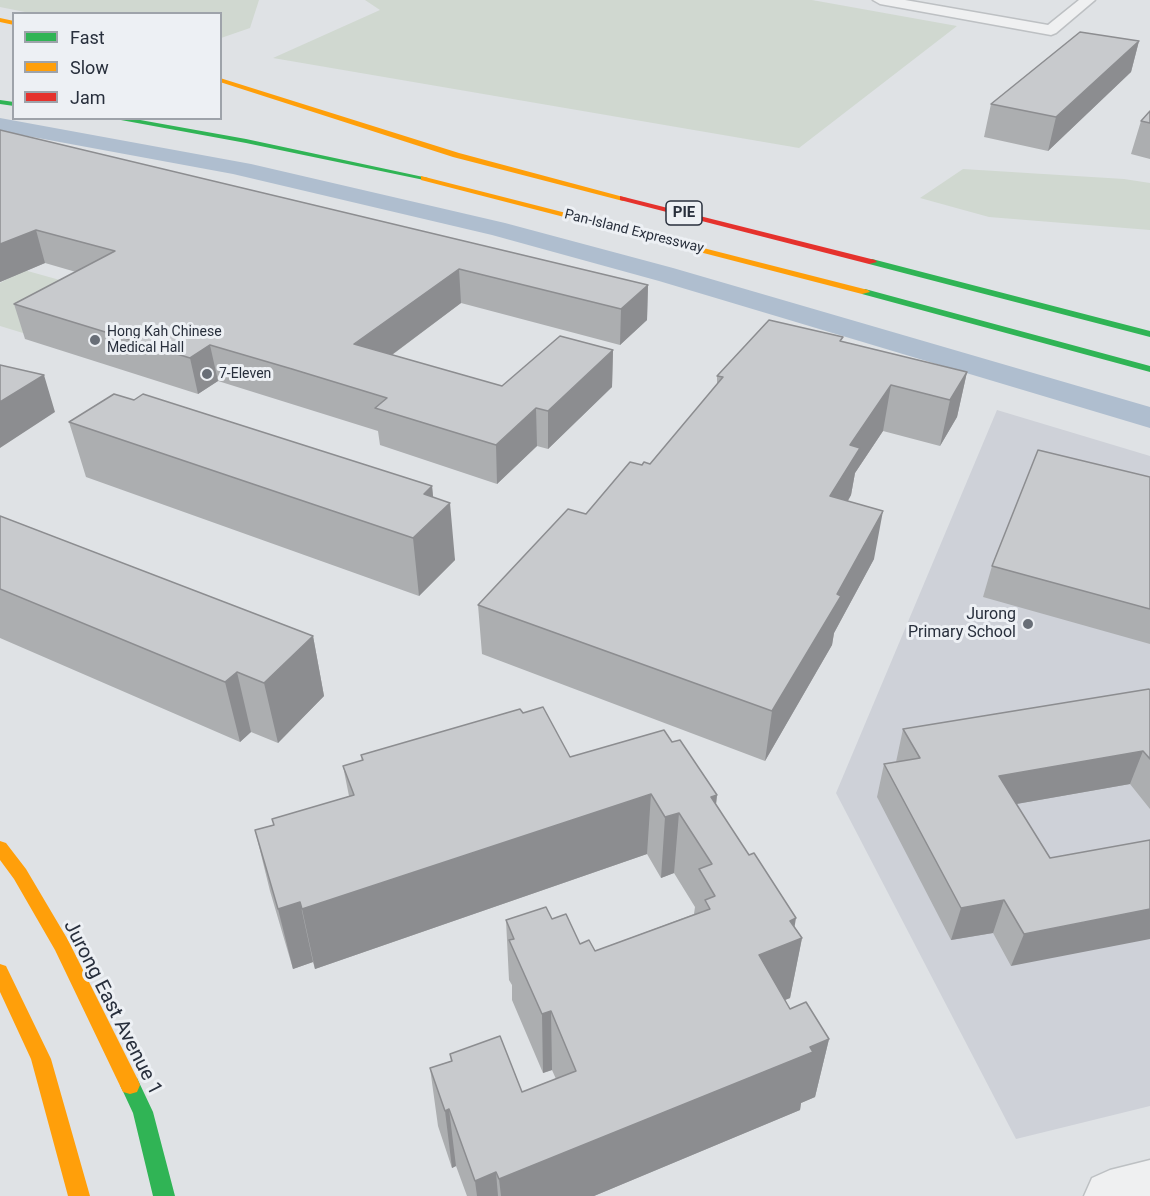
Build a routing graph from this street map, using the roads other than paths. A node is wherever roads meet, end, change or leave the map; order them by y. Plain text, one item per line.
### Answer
1 (880, 0) edge
2 (923, 0) edge
3 (1088, 0) edge
4 (1032, 19) junction
5 (222, 81) edge
6 (125, 120) edge
7 (1150, 334) edge
8 (1150, 369) edge
9 (0, 848) edge
10 (0, 972) edge
11 (1150, 1186) edge
12 (79, 1196) edge
13 (164, 1196) edge
14 (1110, 1196) edge

1 - 4 street
2 - 4 street
3 - 4 street
5 - 7 main road, Pan-Island Expressway / PIE
6 - 8 main road, Pan-Island Expressway / PIE
9 - 13 main road, Jurong East Avenue 1
10 - 12 main road
11 - 14 street

